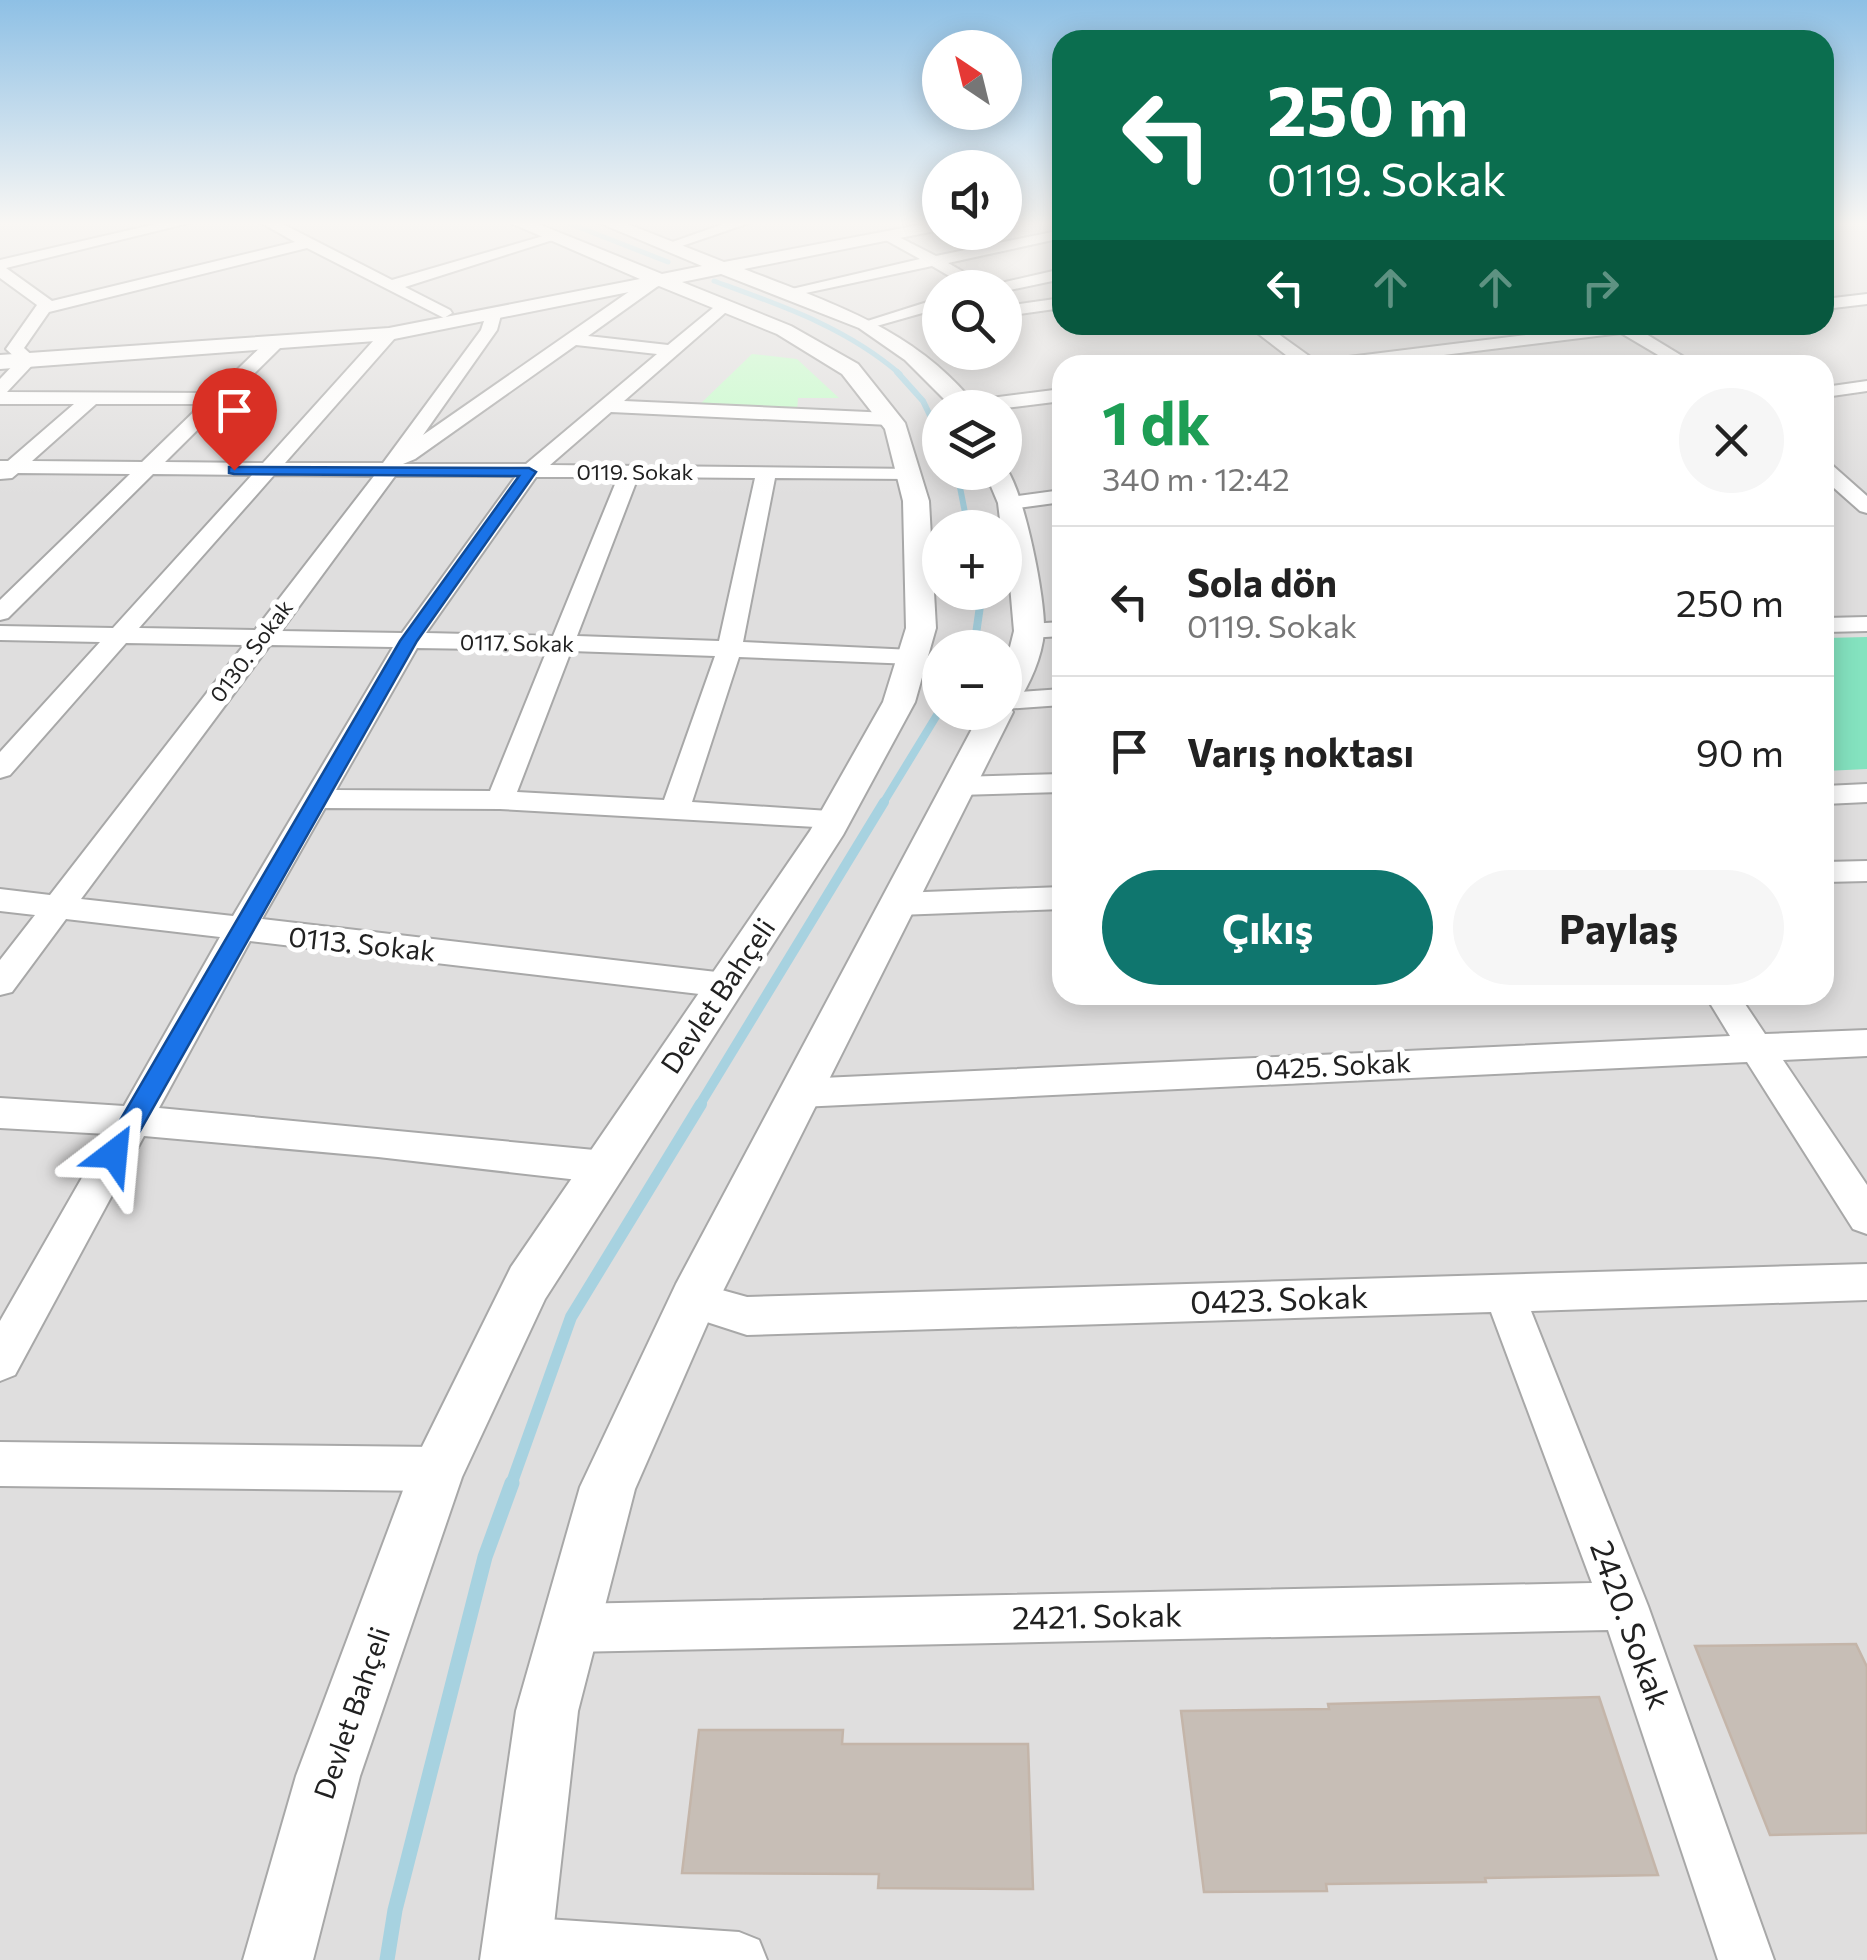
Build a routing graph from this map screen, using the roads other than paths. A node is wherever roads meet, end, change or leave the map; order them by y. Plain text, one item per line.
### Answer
1 (42, 312) edge
2 (502, 312) edge
3 (601, 312) edge
4 (697, 312) edge
5 (762, 312) edge
6 (836, 312) edge
7 (915, 312) edge
8 (444, 313) edge
9 (494, 315) junction
10 (922, 324) edge
11 (873, 328) junction
12 (389, 334) junction
13 (1269, 335) edge
14 (1425, 335) edge
15 (1500, 335) edge
16 (1568, 335) edge
17 (1636, 335) edge
18 (571, 338) junction
19 (1512, 342) junction
20 (274, 344) junction
21 (672, 350) junction
22 (1293, 352) junction
23 (1297, 355) edge
24 (1403, 355) edge
25 (1671, 355) edge
26 (11, 356) edge
27 (1867, 386) edge
28 (0, 389) edge
29 (950, 390) edge
30 (1834, 391) edge
31 (1052, 396) edge
32 (0, 398) edge
33 (92, 398) junction
34 (217, 398) junction
35 (1022, 400) edge
36 (606, 406) junction
37 (890, 419) junction
38 (143, 469) junction
39 (264, 470) junction
40 (5, 471) edge
41 (384, 472) junction
42 (529, 472) junction
43 (630, 472) junction
44 (766, 473) junction
45 (909, 473) junction
46 (1834, 477) edge
47 (1005, 490) edge
48 (1052, 497) edge
49 (1011, 503) junction
50 (1867, 508) edge
51 (0, 613) edge
52 (1867, 624) edge
53 (1834, 625) edge
54 (1052, 630) edge
55 (1029, 631) junction
56 (0, 633) edge
57 (120, 636) junction
58 (261, 638) junction
59 (409, 641) junction
60 (563, 644) junction
61 (729, 650) junction
62 (913, 657) junction
63 (1022, 661) edge
64 (1052, 697) edge
65 (1022, 698) edge
66 (988, 730) edge
67 (0, 770) edge
68 (1052, 783) edge
69 (959, 786) junction
70 (1867, 793) edge
71 (1834, 795) edge
72 (317, 799) junction
73 (500, 800) junction
74 (674, 809) junction
75 (834, 818) junction
76 (1867, 871) edge
77 (1834, 872) edge
78 (1052, 898) edge
79 (0, 900) edge
80 (898, 904) junction
81 (56, 908) junction
82 (240, 930) junction
83 (0, 983) edge
84 (725, 985) junction
85 (1728, 1005) edge
86 (1867, 1043) edge
87 (1754, 1045) junction
88 (800, 1093) junction
89 (0, 1113) edge
90 (133, 1119) junction
91 (605, 1167) junction
92 (1867, 1217) edge
93 (1867, 1282) edge
94 (1504, 1293) junction
95 (693, 1300) junction
96 (0, 1361) edge
97 (0, 1464) edge
98 (438, 1469) junction
99 (1624, 1606) junction
100 (570, 1628) junction
101 (516, 1952) edge
102 (278, 1960) edge
103 (739, 1960) edge
104 (1746, 1960) edge

1 - 26 street
2 - 9 street
3 - 18 street
4 - 21 street
5 - 37 street, Devlet Bahçeli
6 - 11 street, Devlet Bahçeli
7 - 11 street
8 - 26 street
9 - 12 street
9 - 41 street, 0130. Sokak
10 - 11 street
11 - 29 street, Devlet Bahçeli
12 - 20 street
12 - 39 street
13 - 22 street
14 - 22 street
15 - 19 street
16 - 19 street
17 - 25 street
18 - 21 street
18 - 41 street
19 - 24 street
20 - 26 street
20 - 34 street
21 - 36 street
22 - 23 street
26 - 28 street
27 - 30 street
31 - 35 street
32 - 33 street
33 - 34 street
33 - 40 street
34 - 38 street
36 - 37 street
36 - 42 street
37 - 45 street, Devlet Bahçeli
38 - 39 street, 0119. Sokak
38 - 40 street, 0119. Sokak
38 - 51 street
39 - 41 street, 0119. Sokak
39 - 57 street
41 - 42 street, 0119. Sokak
41 - 58 street, 0130. Sokak
42 - 43 street, 0119. Sokak
42 - 59 street
43 - 44 street, 0119. Sokak
43 - 60 street
44 - 45 street, 0119. Sokak
44 - 61 street
45 - 62 street, Devlet Bahçeli
46 - 50 street
47 - 49 street
48 - 49 street
49 - 55 street
52 - 53 street
54 - 55 street
55 - 63 street
56 - 57 street, 0117. Sokak
57 - 58 street, 0117. Sokak
57 - 67 street
58 - 59 street, 0117. Sokak
58 - 81 street, 0130. Sokak
59 - 60 street, 0117. Sokak
59 - 72 street
60 - 61 street, 0117. Sokak
60 - 73 street
61 - 62 street, 0117. Sokak
61 - 74 street
62 - 75 street, Devlet Bahçeli
64 - 65 street
66 - 69 street
68 - 69 street
69 - 80 street
70 - 71 street
72 - 73 street
72 - 82 street
73 - 74 street
74 - 75 street
75 - 84 street, Devlet Bahçeli
76 - 77 street
78 - 80 street
79 - 81 street, 0113. Sokak
80 - 88 street
81 - 82 street, 0113. Sokak
81 - 83 street, 0130. Sokak
82 - 84 street, 0113. Sokak
82 - 90 street
84 - 91 street, Devlet Bahçeli
85 - 87 street
86 - 87 street, 0425. Sokak
87 - 88 street, 0425. Sokak
87 - 92 street
88 - 95 street
89 - 90 street
90 - 91 street
90 - 96 street
91 - 98 street, Devlet Bahçeli
93 - 94 street, 0423. Sokak
94 - 95 street, 0423. Sokak
94 - 99 street, 2420. Sokak
95 - 100 street
97 - 98 street
98 - 102 street, Devlet Bahçeli
99 - 100 street, 2421. Sokak
99 - 104 street, 2420. Sokak
100 - 101 street
101 - 103 street

